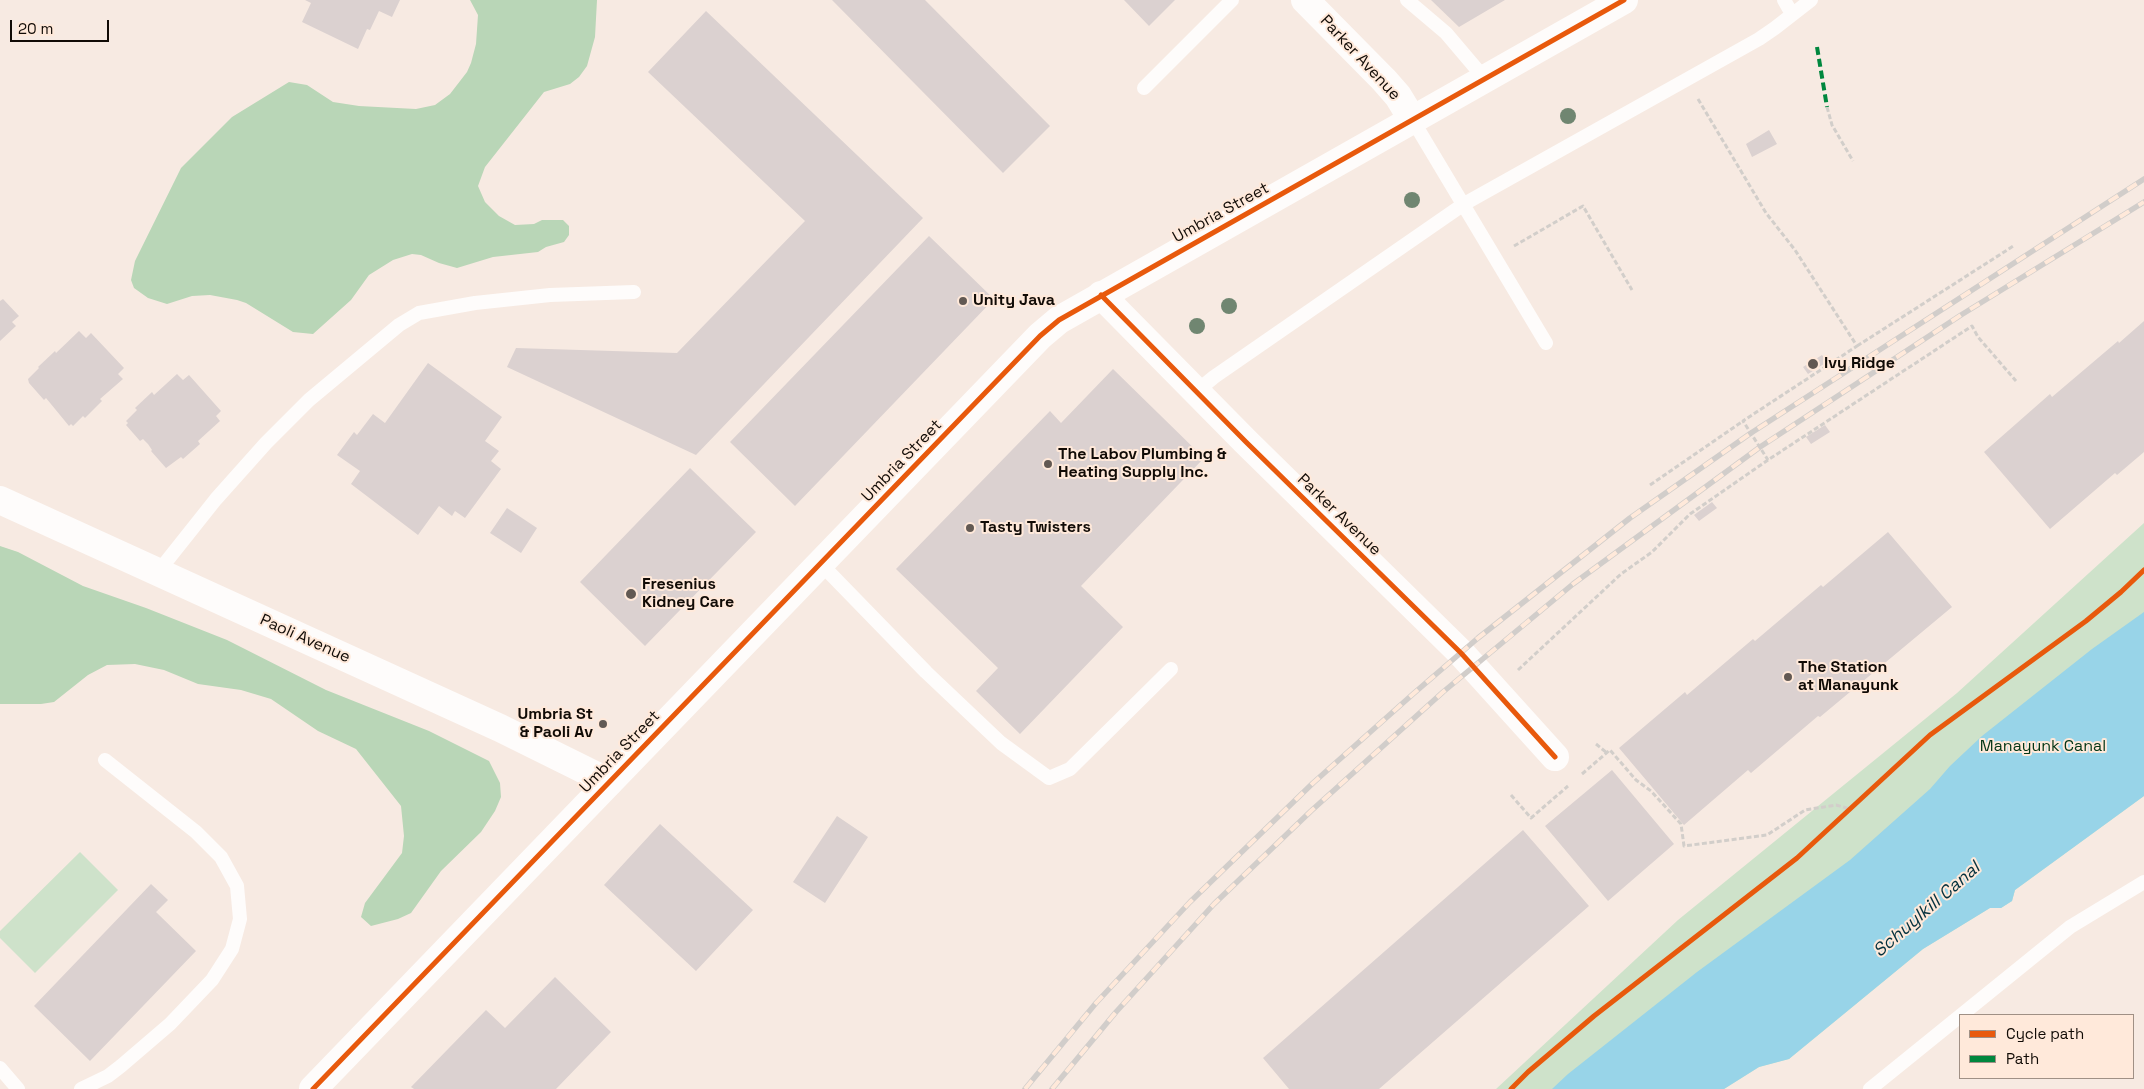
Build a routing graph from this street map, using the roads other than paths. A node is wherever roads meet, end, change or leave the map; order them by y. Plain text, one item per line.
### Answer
1 (1232, 0) edge
2 (1305, 0) edge
3 (1407, 0) edge
4 (1624, 0) edge
5 (1784, 0) edge
6 (1811, 0) edge
7 (1792, 14) junction
8 (1485, 79) junction
9 (1144, 88) dead end
10 (1412, 119) junction
11 (1464, 204) junction
12 (634, 292) dead end
13 (1101, 295) junction
14 (1546, 343) dead end
15 (1198, 391) junction
16 (0, 500) edge
17 (820, 563) junction
18 (158, 572) junction
19 (1172, 669) dead end
20 (1555, 757) dead end
21 (105, 760) dead end
22 (609, 782) junction
23 (2144, 882) edge
24 (1963, 1014) edge
25 (1959, 1017) edge
26 (0, 1068) edge
27 (18, 1089) edge
28 (81, 1089) edge
29 (313, 1089) edge
30 (1870, 1089) edge

1 - 9 lane
2 - 10 main road, Parker Avenue
3 - 8 lane
4 - 8 main road, Umbria Street
5 - 7 lane
6 - 7 lane
7 - 11 lane
8 - 10 main road, Umbria Street
10 - 11 lane
10 - 13 main road, Umbria Street
11 - 14 lane
11 - 15 lane
12 - 18 lane
13 - 15 main road, Parker Avenue
13 - 17 main road, Umbria Street
15 - 20 main road, Parker Avenue
16 - 18 main road, Paoli Avenue
17 - 19 lane
17 - 22 main road, Umbria Street
18 - 22 main road, Paoli Avenue
21 - 28 lane
22 - 29 main road, Umbria Street
23 - 24 lane
25 - 30 lane
26 - 27 lane

